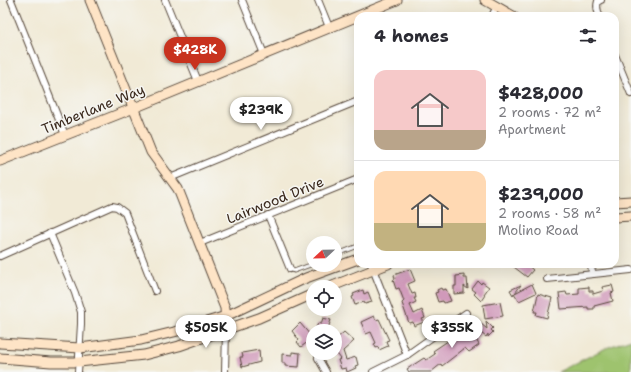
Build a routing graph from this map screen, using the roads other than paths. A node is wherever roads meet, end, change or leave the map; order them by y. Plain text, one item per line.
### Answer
1 (11, 0) edge
2 (90, 0) edge
3 (165, 0) edge
4 (242, 0) edge
5 (318, 0) edge
6 (395, 0) edge
7 (484, 0) edge
8 (599, 2) edge
9 (497, 6) junction
10 (366, 12) edge
11 (494, 12) edge
12 (507, 12) edge
13 (598, 12) edge
14 (354, 17) edge
15 (329, 27) junction
16 (264, 54) junction
17 (619, 65) edge
18 (198, 81) junction
19 (631, 94) edge
20 (354, 103) edge
21 (134, 108) junction
22 (65, 135) junction
23 (0, 161) edge
24 (170, 178) junction
25 (354, 181) edge
26 (631, 201) edge
27 (619, 202) edge
28 (268, 215) junction
29 (631, 216) edge
30 (619, 217) edge
31 (50, 233) junction
32 (200, 243) junction
33 (354, 248) edge
34 (342, 252) edge
35 (0, 256) edge
36 (354, 260) edge
37 (306, 267) edge
38 (370, 268) edge
39 (372, 268) edge
40 (591, 268) edge
41 (290, 270) joint
42 (631, 270) edge
43 (592, 274) junction
44 (547, 279) dead end
45 (342, 281) edge
46 (155, 291) dead end
47 (306, 297) edge
48 (466, 313) dead end
49 (226, 316) junction
50 (226, 330) junction
51 (0, 343) edge
52 (80, 348) junction
53 (407, 355) junction
54 (0, 358) edge
55 (319, 360) edge
56 (79, 362) junction
57 (78, 372) edge
58 (225, 372) edge
59 (326, 372) edge
60 (373, 372) edge

1 - 22 street
2 - 21 street
3 - 18 street
4 - 16 street
5 - 15 street
6 - 10 street, Timberlane Way
7 - 9 street
8 - 13 street
9 - 11 street
9 - 12 street
14 - 15 street, Timberlane Way
15 - 16 street, Timberlane Way
16 - 18 street, Timberlane Way
17 - 19 street
18 - 21 street, Timberlane Way
20 - 24 street
21 - 22 street, Timberlane Way
21 - 24 street
22 - 23 street, Timberlane Way
24 - 32 street
25 - 28 street, Lairwood Drive
26 - 27 street
28 - 32 street, Lairwood Drive
28 - 41 street
29 - 30 street
31 - 35 street
31 - 46 street
31 - 52 street
32 - 49 street
33 - 34 lane
36 - 49 street
37 - 41 lane
38 - 45 street
39 - 53 street
40 - 43 street
42 - 43 street
43 - 44 street
47 - 50 street
48 - 53 street
49 - 50 street
49 - 52 street
50 - 56 street
50 - 58 street
51 - 52 street
52 - 56 street
53 - 60 street
54 - 56 street
55 - 59 street
56 - 57 street

